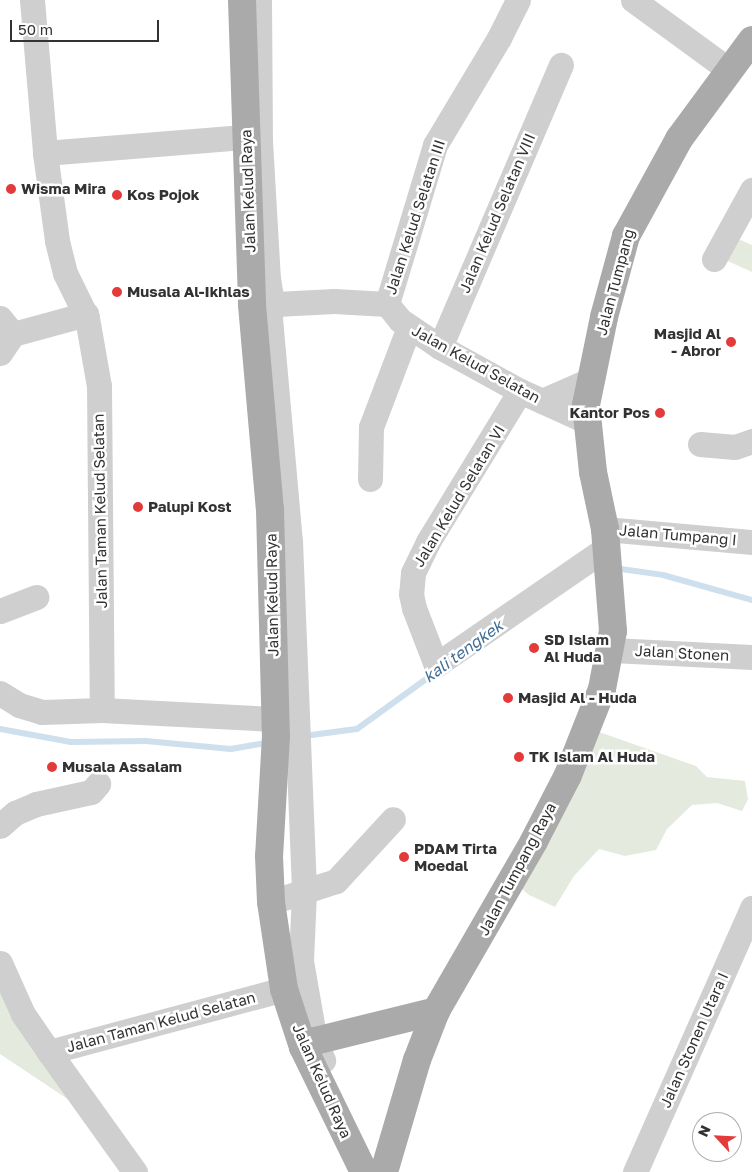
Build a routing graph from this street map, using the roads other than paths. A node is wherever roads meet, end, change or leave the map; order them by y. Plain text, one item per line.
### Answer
1 (32, 0) edge
2 (242, 0) edge
3 (259, 0) edge
4 (518, 0) edge
5 (633, 0) edge
6 (752, 40) edge
7 (729, 70) junction
8 (558, 73) dead end
9 (246, 137) junction
10 (45, 154) junction
11 (752, 190) edge
12 (714, 258) dead end
13 (262, 304) junction
14 (387, 304) junction
15 (86, 314) junction
16 (410, 326) junction
17 (4, 335) edge
18 (440, 347) junction
19 (592, 378) junction
20 (531, 396) junction
21 (586, 421) junction
22 (752, 442) edge
23 (700, 444) dead end
24 (370, 479) dead end
25 (752, 542) edge
26 (606, 545) junction
27 (36, 597) dead end
28 (0, 611) edge
29 (612, 650) junction
30 (752, 657) edge
31 (0, 694) edge
32 (102, 710) junction
33 (282, 722) junction
34 (98, 784) dead end
35 (392, 819) dead end
36 (0, 826) edge
37 (304, 892) junction
38 (272, 902) junction
39 (752, 908) edge
40 (0, 963) edge
41 (284, 989) junction
42 (436, 1011) junction
43 (309, 1044) junction
44 (49, 1052) junction
45 (135, 1172) edge
46 (365, 1172) edge
47 (384, 1172) edge
48 (635, 1172) edge

1 - 10 street, Jalan Taman Kelud Selatan
2 - 9 main road, Jalan Kelud Raya
3 - 13 street
4 - 14 street, Jalan Kelud Selatan III
5 - 7 street
6 - 7 main road, Jalan Tumpang
7 - 19 main road, Jalan Tumpang
8 - 18 street, Jalan Kelud Selatan VIII
9 - 10 street
9 - 13 main road, Jalan Kelud Raya
10 - 15 street, Jalan Taman Kelud Selatan
11 - 12 street
13 - 14 street
13 - 33 main road, Jalan Kelud Raya
14 - 16 street, Jalan Kelud Selatan
15 - 17 street
15 - 32 street, Jalan Taman Kelud Selatan
16 - 18 street, Jalan Kelud Selatan
16 - 24 street
18 - 20 street, Jalan Kelud Selatan
19 - 20 street
19 - 21 main road, Jalan Tumpang
20 - 21 street, Jalan Kelud Selatan
20 - 26 street, Jalan Kelud Selatan VI
21 - 26 main road, Jalan Tumpang
22 - 23 street
25 - 26 street, Jalan Tumpang I
26 - 29 main road, Jalan Tumpang Raya
27 - 28 street
29 - 30 street, Jalan Stonen
29 - 42 main road, Jalan Tumpang Raya
31 - 32 street
32 - 33 street
33 - 37 street
33 - 38 main road, Jalan Kelud Raya
34 - 36 street
35 - 37 street
37 - 38 street
37 - 43 street
38 - 41 main road, Jalan Kelud Raya
39 - 48 street, Jalan Stonen Utara I
40 - 44 street, Jalan Taman Kelud Selatan
41 - 43 main road, Jalan Kelud Raya
41 - 44 street, Jalan Taman Kelud Selatan
42 - 43 main road
42 - 47 main road, Jalan Tumpang Raya
43 - 46 main road, Jalan Kelud Raya
44 - 45 street

